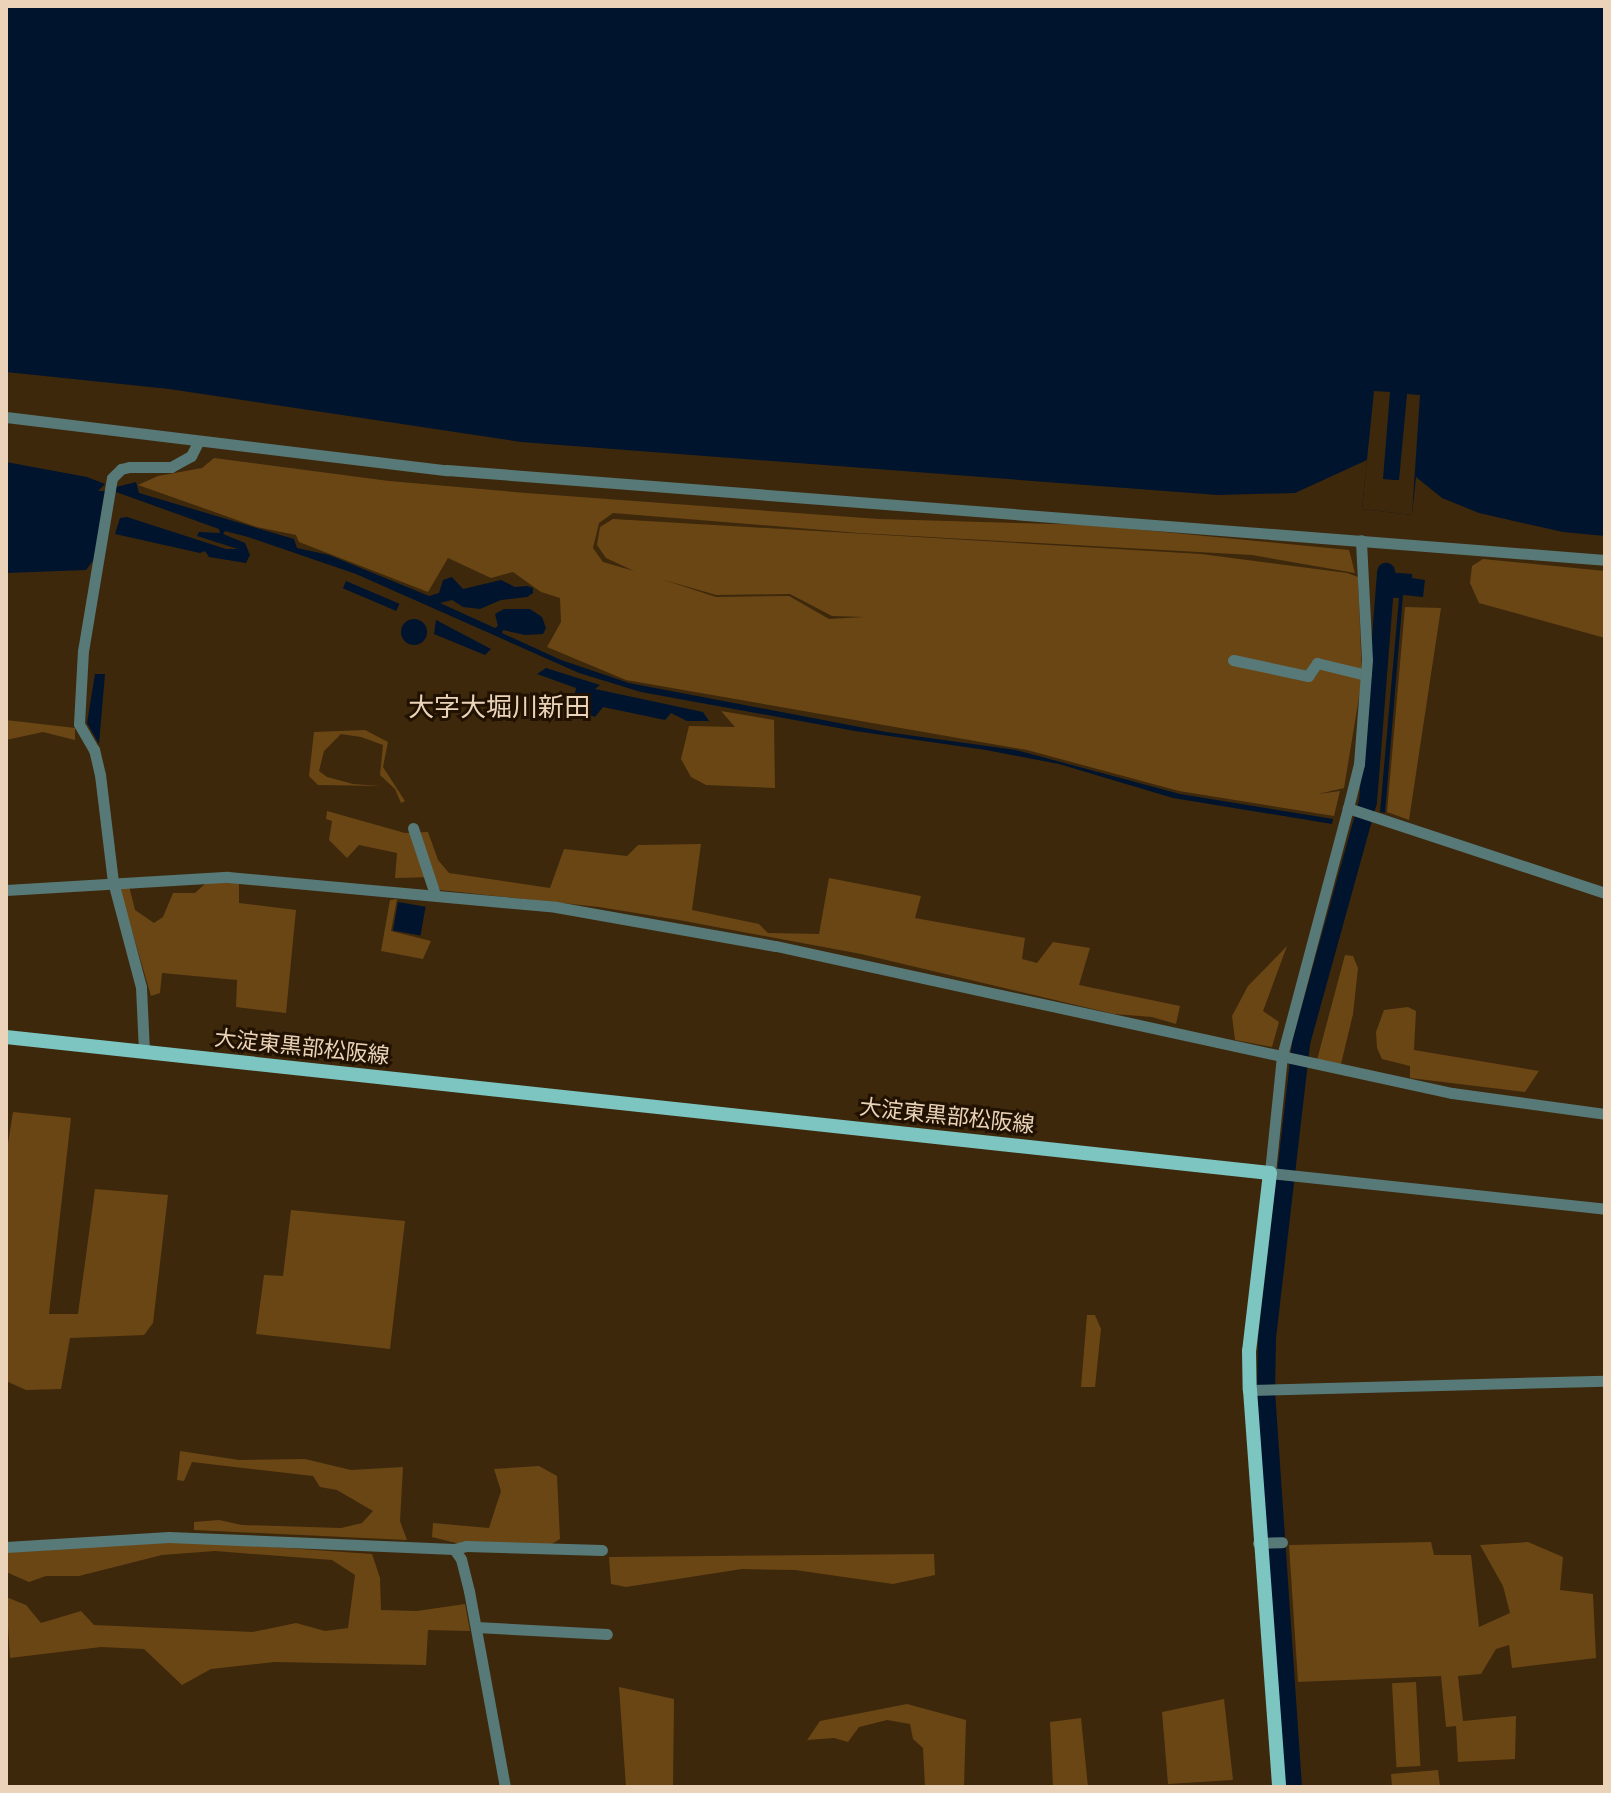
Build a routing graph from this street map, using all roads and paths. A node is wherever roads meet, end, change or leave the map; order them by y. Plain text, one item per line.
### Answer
1 (6, 417) edge
2 (198, 442) junction
3 (1361, 540) junction
4 (1605, 560) edge
5 (1233, 660) dead end
6 (1366, 675) junction
7 (1351, 809) junction
8 (413, 828) dead end
9 (113, 882) junction
10 (6, 890) edge
11 (1605, 893) edge
12 (435, 894) junction
13 (6, 1037) edge
14 (144, 1051) junction
15 (1292, 1060) junction
16 (1605, 1114) edge
17 (1273, 1174) junction
18 (1605, 1209) edge
19 (1605, 1381) edge
20 (1253, 1390) junction
21 (1262, 1542) junction
22 (1282, 1542) dead end
23 (6, 1547) edge
24 (454, 1549) junction
25 (602, 1550) dead end
26 (476, 1627) junction
27 (607, 1634) dead end
28 (505, 1787) edge
29 (1279, 1787) edge

1 - 2 street
2 - 3 street
2 - 9 street
3 - 4 street
3 - 6 street
5 - 6 street
6 - 7 street
7 - 11 street
7 - 15 street
8 - 12 street
9 - 10 street
9 - 12 street
9 - 14 street
12 - 15 street
13 - 14 main road, 大淀東黒部松阪線
14 - 17 main road, 大淀東黒部松阪線
15 - 16 street
15 - 17 street
17 - 18 street
17 - 20 main road
19 - 20 street
20 - 21 main road
21 - 22 street
21 - 29 main road
23 - 24 street
24 - 25 street
24 - 26 street
26 - 27 street
26 - 28 street

